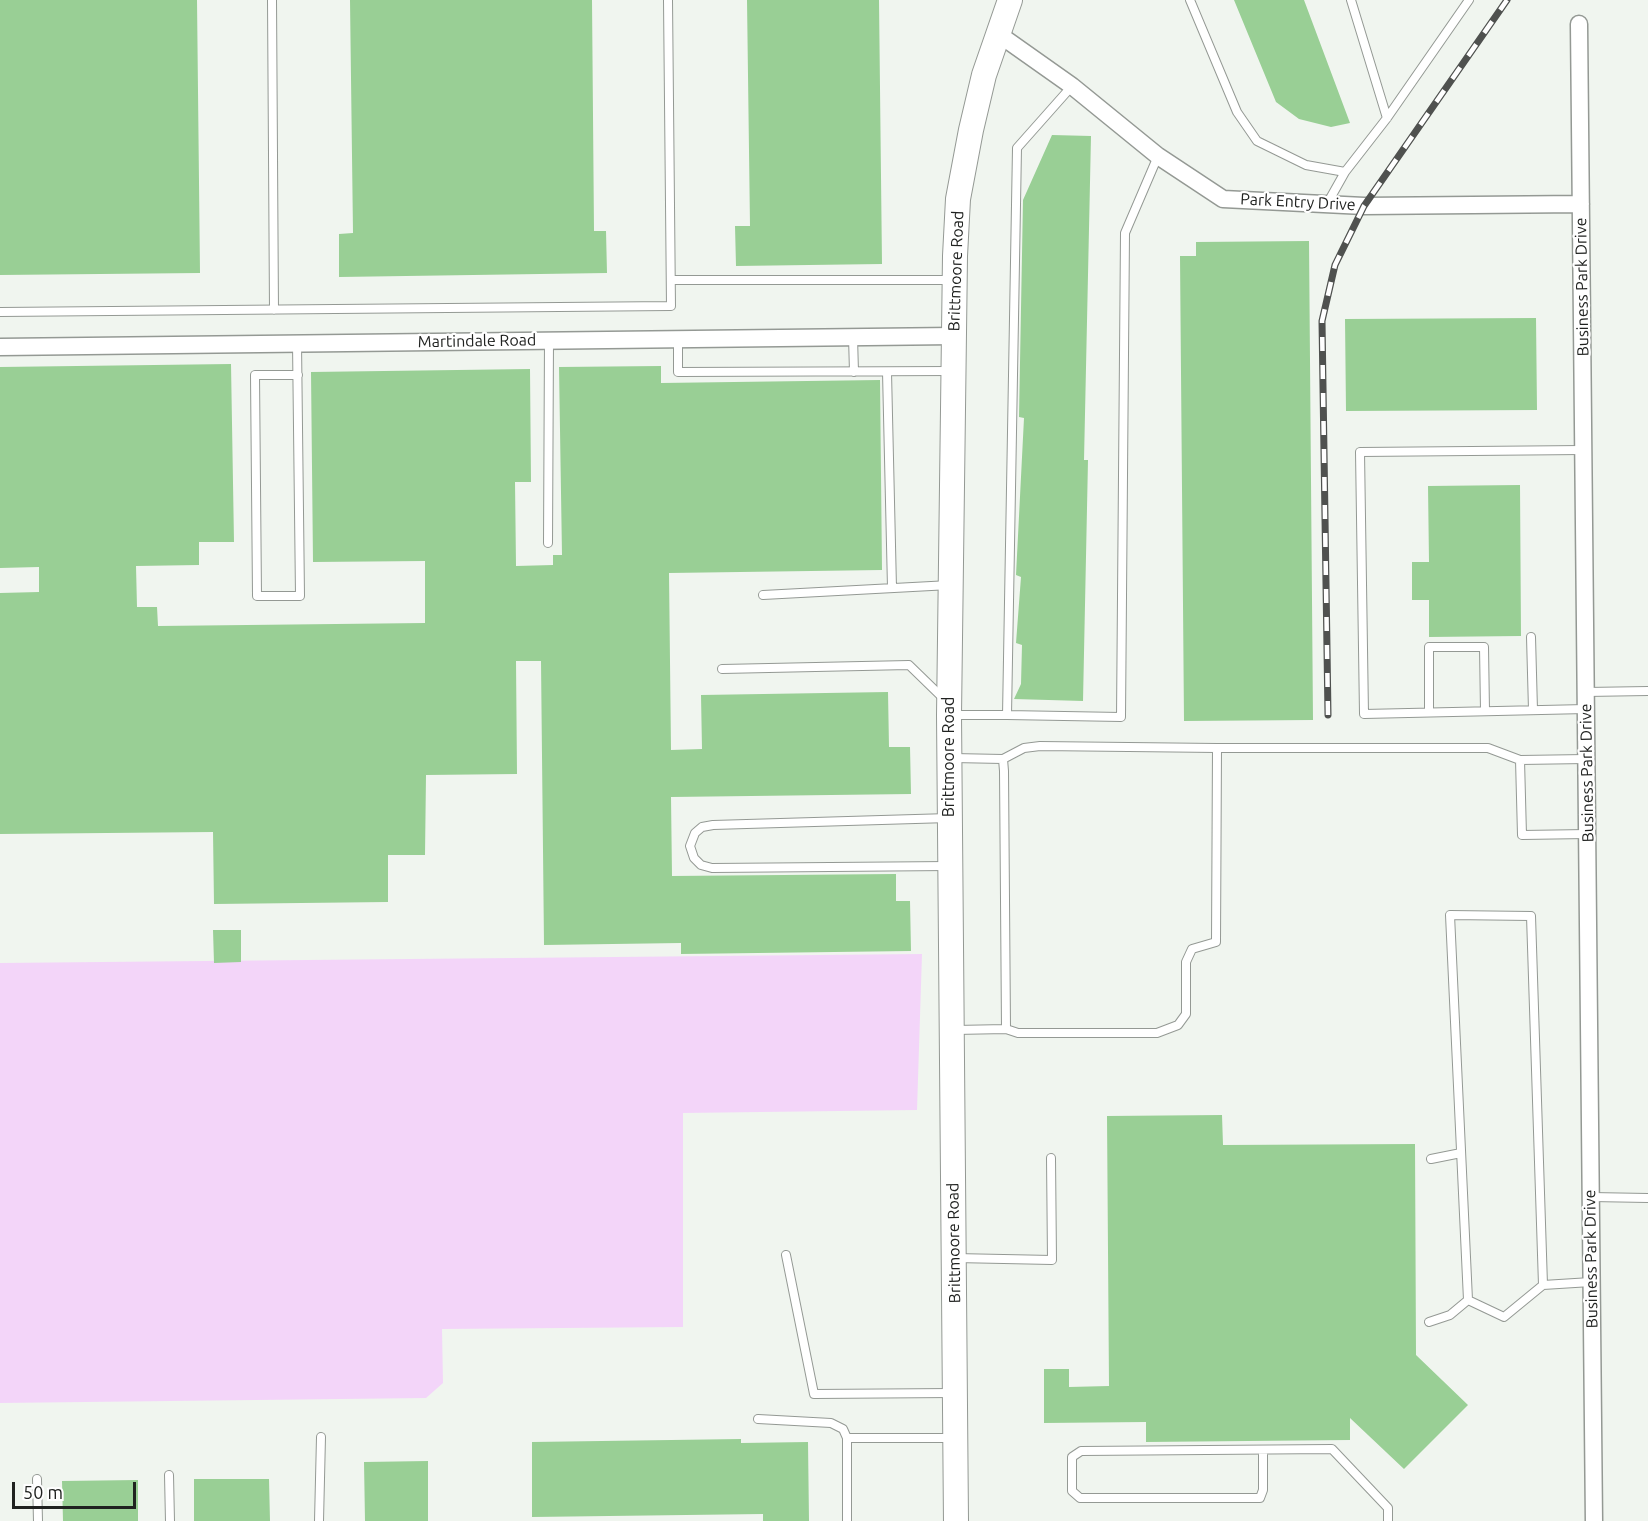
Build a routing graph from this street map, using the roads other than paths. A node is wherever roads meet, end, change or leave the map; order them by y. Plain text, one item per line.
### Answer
1 (272, 0) edge
2 (668, 0) edge
3 (1010, 0) edge
4 (1190, 0) edge
5 (1351, 0) edge
6 (1469, 0) edge
7 (1579, 24) dead end
8 (997, 33) junction
9 (1072, 86) junction
10 (1387, 118) junction
11 (1158, 156) junction
12 (1345, 172) junction
13 (1327, 204) junction
14 (1581, 204) junction
15 (671, 280) junction
16 (955, 280) junction
17 (274, 310) junction
18 (0, 312) edge
19 (954, 336) junction
20 (853, 337) junction
21 (678, 339) junction
22 (549, 340) junction
23 (297, 343) junction
24 (0, 346) edge
25 (953, 371) junction
26 (854, 372) junction
27 (888, 372) junction
28 (298, 375) junction
29 (1584, 450) junction
30 (548, 543) dead end
31 (950, 585) junction
32 (892, 588) junction
33 (763, 595) dead end
34 (1531, 637) dead end
35 (722, 669) dead end
36 (1648, 691) edge
37 (1586, 692) junction
38 (949, 709) junction
39 (1586, 709) junction
40 (1533, 710) junction
41 (1485, 711) junction
42 (1429, 712) junction
43 (1006, 715) junction
44 (1217, 748) junction
45 (949, 758) junction
46 (1003, 759) junction
47 (1586, 759) junction
48 (1520, 760) junction
49 (949, 819) junction
50 (1587, 834) junction
51 (950, 866) junction
52 (1006, 1029) junction
53 (951, 1030) junction
54 (1461, 1153) junction
55 (1051, 1158) dead end
56 (1431, 1159) dead end
57 (1591, 1197) junction
58 (1648, 1198) edge
59 (786, 1255) dead end
60 (954, 1258) junction
61 (1592, 1282) junction
62 (1543, 1285) junction
63 (1468, 1300) junction
64 (1429, 1322) dead end
65 (956, 1393) junction
66 (758, 1419) dead end
67 (321, 1437) dead end
68 (847, 1438) junction
69 (956, 1438) junction
70 (1263, 1450) junction
71 (169, 1475) dead end
72 (37, 1479) dead end
73 (38, 1521) edge
74 (170, 1521) edge
75 (319, 1521) edge
76 (847, 1521) edge
77 (956, 1521) edge
78 (1388, 1521) edge
79 (1594, 1521) edge

1 - 17 lane
2 - 15 lane
3 - 8 main road, Brittmoore Road
4 - 12 lane
5 - 10 lane
6 - 10 lane
7 - 14 street, Business Park Drive
8 - 9 street, Park Entry Drive
8 - 16 main road, Brittmoore Road
9 - 11 street, Park Entry Drive
9 - 43 lane
10 - 12 lane
11 - 13 street, Park Entry Drive
11 - 43 lane
12 - 13 lane
13 - 14 street, Park Entry Drive
14 - 29 street, Business Park Drive
15 - 16 lane
15 - 17 lane
16 - 19 main road, Brittmoore Road
17 - 18 lane
19 - 20 street, Martindale Road
19 - 25 main road, Brittmoore Road
20 - 21 street, Martindale Road
20 - 26 lane
21 - 22 street, Martindale Road
21 - 26 lane
22 - 23 street, Martindale Road
22 - 30 lane
23 - 24 street, Martindale Road
23 - 28 lane
25 - 27 lane
25 - 31 main road, Brittmoore Road
26 - 27 lane
27 - 32 lane
28 - 28 lane
29 - 37 street, Business Park Drive
29 - 42 lane
31 - 32 lane
31 - 38 main road, Brittmoore Road
32 - 33 lane
34 - 40 lane
35 - 38 lane
36 - 37 lane
37 - 39 street, Business Park Drive
38 - 43 lane
38 - 45 main road, Brittmoore Road
39 - 40 lane
39 - 47 street, Business Park Drive
40 - 41 lane
41 - 42 lane
41 - 42 lane
44 - 46 lane
44 - 48 lane
44 - 52 lane
45 - 46 lane
45 - 49 main road, Brittmoore Road
46 - 52 lane
47 - 48 lane
47 - 50 street, Business Park Drive
48 - 50 lane
49 - 51 main road, Brittmoore Road
49 - 51 lane
50 - 57 street, Business Park Drive
51 - 53 main road, Brittmoore Road
52 - 53 lane
53 - 60 main road, Brittmoore Road
54 - 56 lane
54 - 62 lane
54 - 63 lane
55 - 60 lane
57 - 58 lane
57 - 61 street, Business Park Drive
59 - 65 lane
60 - 65 main road, Brittmoore Road
61 - 62 lane
61 - 79 street, Business Park Drive
62 - 63 lane
63 - 64 lane
65 - 69 main road, Brittmoore Road
66 - 68 lane
67 - 75 lane
68 - 69 lane
68 - 76 lane
69 - 77 main road, Brittmoore Road
70 - 70 lane
70 - 78 lane
71 - 74 lane
72 - 73 lane

